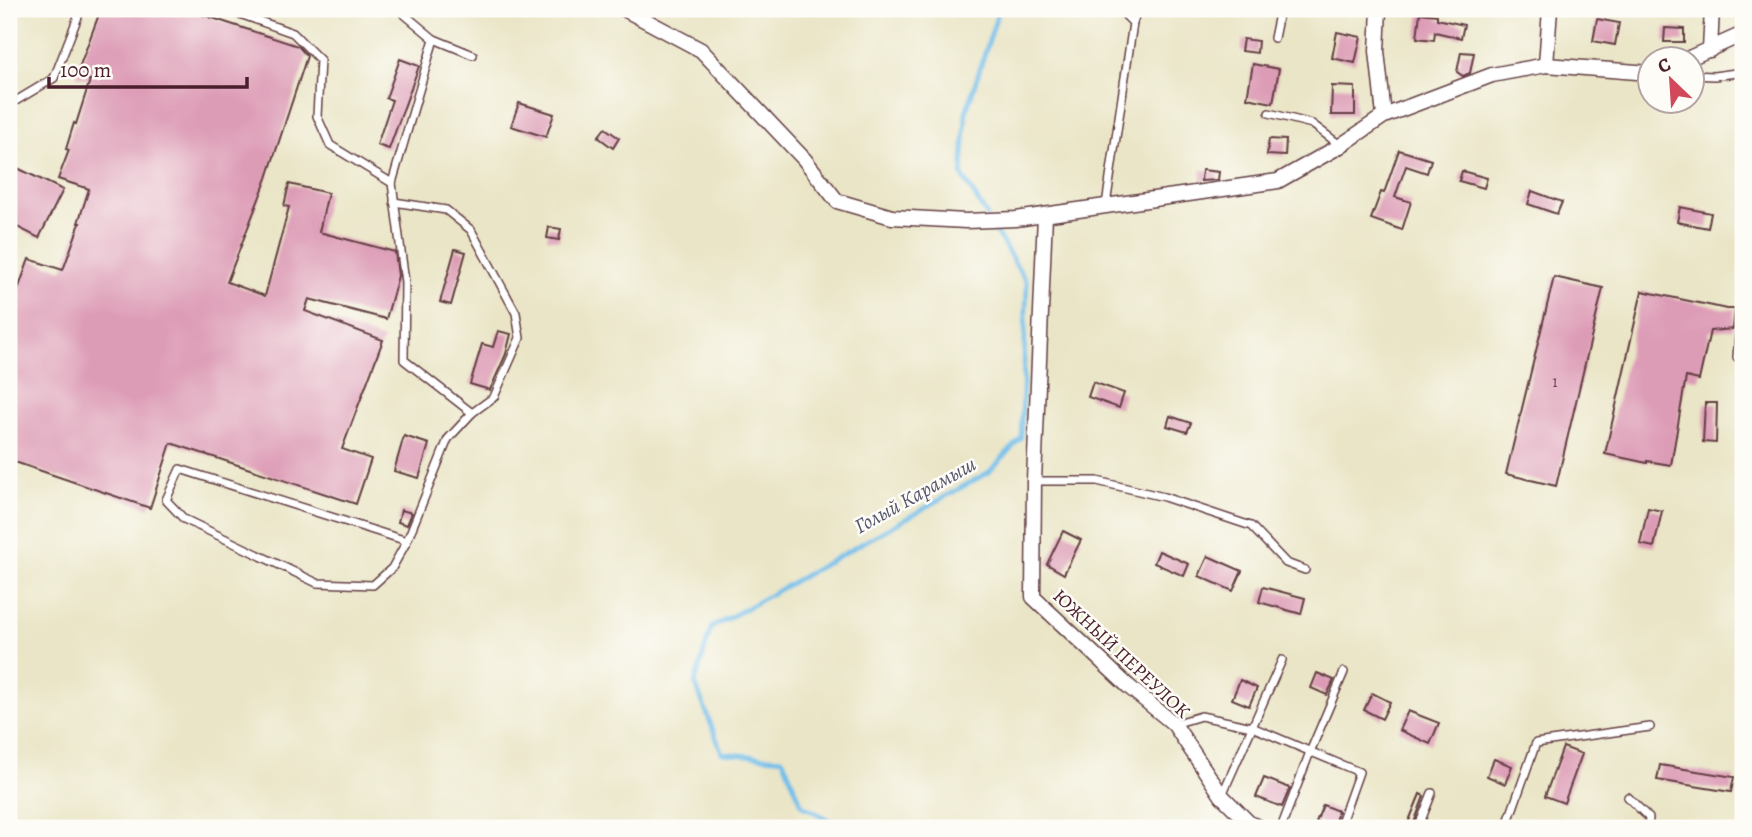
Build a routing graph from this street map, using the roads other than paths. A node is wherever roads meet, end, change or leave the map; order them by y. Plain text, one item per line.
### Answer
1 (81, 9) edge
2 (226, 9) edge
3 (398, 9) edge
4 (624, 9) edge
5 (1119, 9) edge
6 (1138, 9) edge
7 (1280, 9) edge
8 (1379, 9) edge
9 (1549, 9) edge
10 (1712, 9) edge
11 (1133, 23) junction
12 (1743, 34) edge
13 (1274, 38) dead end
14 (434, 39) junction
15 (1710, 50) junction
16 (1706, 52) edge
17 (473, 55) dead end
18 (1546, 65) junction
19 (1636, 72) edge
20 (1743, 72) edge
21 (1706, 76) edge
22 (9, 105) edge
23 (1269, 113) dead end
24 (1384, 116) junction
25 (1340, 145) junction
26 (392, 183) junction
27 (394, 202) junction
28 (1106, 205) junction
29 (1045, 215) junction
30 (1743, 289) edge
31 (1743, 357) edge
32 (472, 413) junction
33 (1034, 481) junction
34 (407, 541) junction
35 (1305, 570) dead end
36 (1282, 660) dead end
37 (1344, 672) dead end
38 (1174, 724) junction
39 (1252, 727) junction
40 (1650, 727) dead end
41 (1310, 752) junction
42 (1432, 793) dead end
43 (1222, 796) junction
44 (1628, 797) dead end
45 (1260, 828) edge
46 (1281, 828) edge
47 (1339, 828) edge
48 (1418, 828) edge
49 (1506, 828) edge
50 (1648, 828) edge

1 - 22 lane
2 - 26 lane
3 - 14 lane
4 - 29 street
5 - 11 lane
6 - 11 lane
7 - 13 lane
8 - 24 street
9 - 18 street
10 - 15 street
11 - 28 lane
12 - 15 street
14 - 17 lane
14 - 26 lane
15 - 16 street
18 - 19 street
18 - 24 street
20 - 21 lane
23 - 25 lane
24 - 25 street
25 - 28 street
26 - 27 lane
27 - 32 lane
27 - 32 lane
28 - 29 street
29 - 33 street, ЮЖНЫЙ ПЕРЕУЛОК
30 - 31 lane
32 - 34 lane
33 - 35 lane
33 - 38 street, ЮЖНЫЙ ПЕРЕУЛОК
34 - 34 lane
36 - 39 lane
37 - 41 lane
38 - 39 lane
38 - 43 street, ЮЖНЫЙ ПЕРЕУЛОК
39 - 41 lane
39 - 43 lane
40 - 49 lane
41 - 46 lane
41 - 47 lane
42 - 48 lane
43 - 45 street, ЮЖНЫЙ ПЕРЕУЛОК
44 - 50 lane

